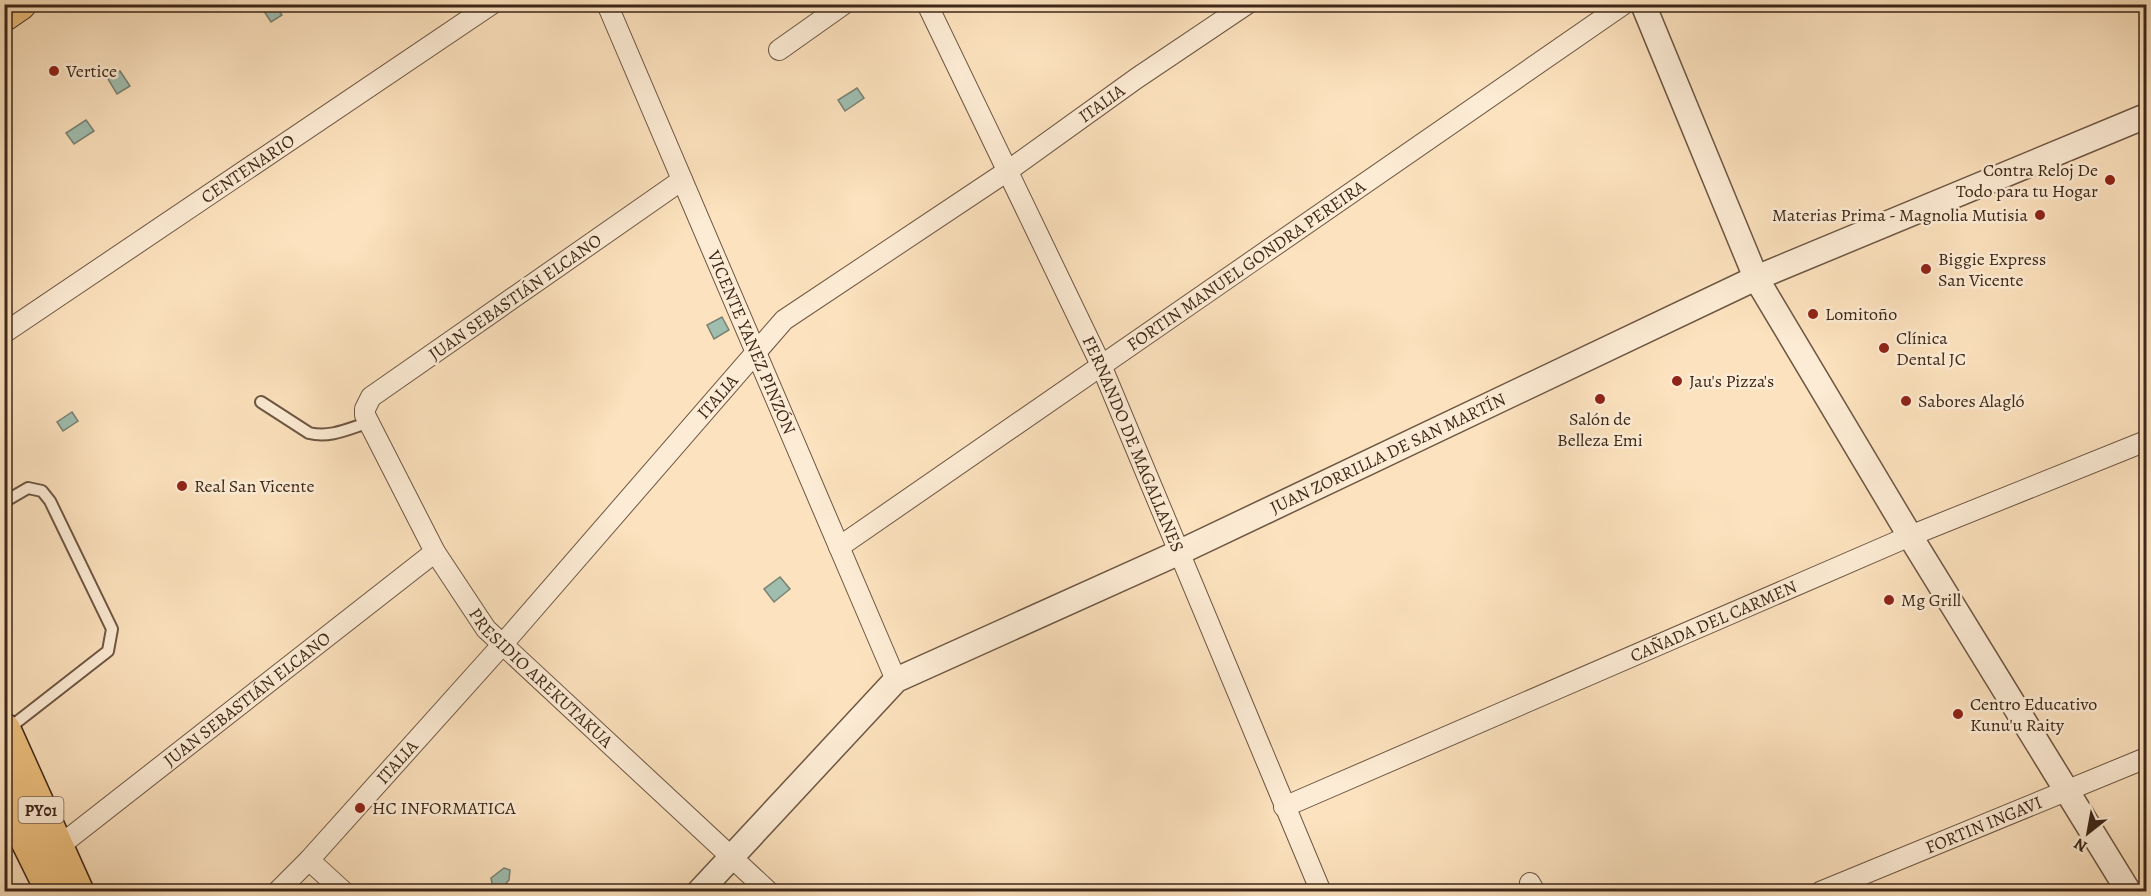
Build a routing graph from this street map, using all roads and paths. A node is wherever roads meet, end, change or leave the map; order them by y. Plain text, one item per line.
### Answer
1 (20, 4) edge
2 (492, 4) edge
3 (607, 4) edge
4 (844, 4) edge
5 (927, 4) edge
6 (1247, 4) edge
7 (1624, 4) edge
8 (1643, 4) edge
9 (4, 15) edge
10 (779, 50) dead end
11 (2146, 116) edge
12 (1009, 170) junction
13 (682, 180) junction
14 (1756, 278) junction
15 (4, 333) edge
16 (756, 355) junction
17 (1101, 365) junction
18 (261, 402) dead end
19 (368, 423) junction
20 (2146, 441) edge
21 (4, 502) edge
22 (1910, 536) junction
23 (839, 546) junction
24 (435, 552) junction
25 (1180, 552) junction
26 (502, 645) junction
27 (896, 680) junction
28 (5, 730) edge
29 (2146, 758) edge
30 (2068, 791) junction
31 (4, 793) edge
32 (1284, 807) junction
33 (58, 847) junction
34 (732, 857) junction
35 (309, 860) junction
36 (53, 891) edge
37 (77, 891) edge
38 (277, 891) edge
39 (344, 891) edge
40 (699, 891) edge
41 (769, 891) edge
42 (1321, 891) edge
43 (1820, 891) edge
44 (2129, 891) edge

1 - 9 main road
2 - 15 street, CENTENARIO
3 - 13 street, VICENTE YANEZ PINZÓN
4 - 10 street
5 - 12 street, FERNANDO DE MAGALLANES
6 - 12 street, ITALIA
7 - 17 street, FORTIN MANUEL GONDRA PEREIRA
8 - 14 street
11 - 14 street, JUAN ZORRILLA DE SAN MARTÍN
12 - 16 street, ITALIA
12 - 17 street, FERNANDO DE MAGALLANES
13 - 16 street, VICENTE YANEZ PINZÓN
13 - 19 street, JUAN SEBASTIÁN ELCANO
14 - 22 street
14 - 25 street, JUAN ZORRILLA DE SAN MARTÍN
16 - 23 street, VICENTE YANEZ PINZÓN
16 - 26 street, ITALIA
17 - 23 street, FORTIN MANUEL GONDRA PEREIRA
17 - 25 street, FERNANDO DE MAGALLANES
18 - 19 lane
19 - 24 street, PRESIDIO AREKUTAKUA
20 - 22 street, CAÑADA DEL CARMEN
21 - 28 lane
22 - 30 street
22 - 32 street, CAÑADA DEL CARMEN
23 - 27 street, VICENTE YANEZ PINZÓN
24 - 26 street, PRESIDIO AREKUTAKUA
24 - 33 street, JUAN SEBASTIÁN ELCANO
25 - 27 street, JUAN ZORRILLA DE SAN MARTÍN
25 - 32 street, FERNANDO DE MAGALLANES
26 - 34 street, PRESIDIO AREKUTAKUA
26 - 35 street, ITALIA
27 - 34 street, JUAN ZORRILLA DE SAN MARTÍN
28 - 33 highway, PY01
29 - 30 street, FORTIN INGAVI
30 - 43 street, FORTIN INGAVI
30 - 44 street
31 - 36 highway, PY01
32 - 42 street, FERNANDO DE MAGALLANES
33 - 37 highway, PY01
34 - 40 street, JUAN ZORRILLA DE SAN MARTÍN
34 - 41 street, PRESIDIO AREKUTAKUA
35 - 38 street, ITALIA
35 - 39 street

